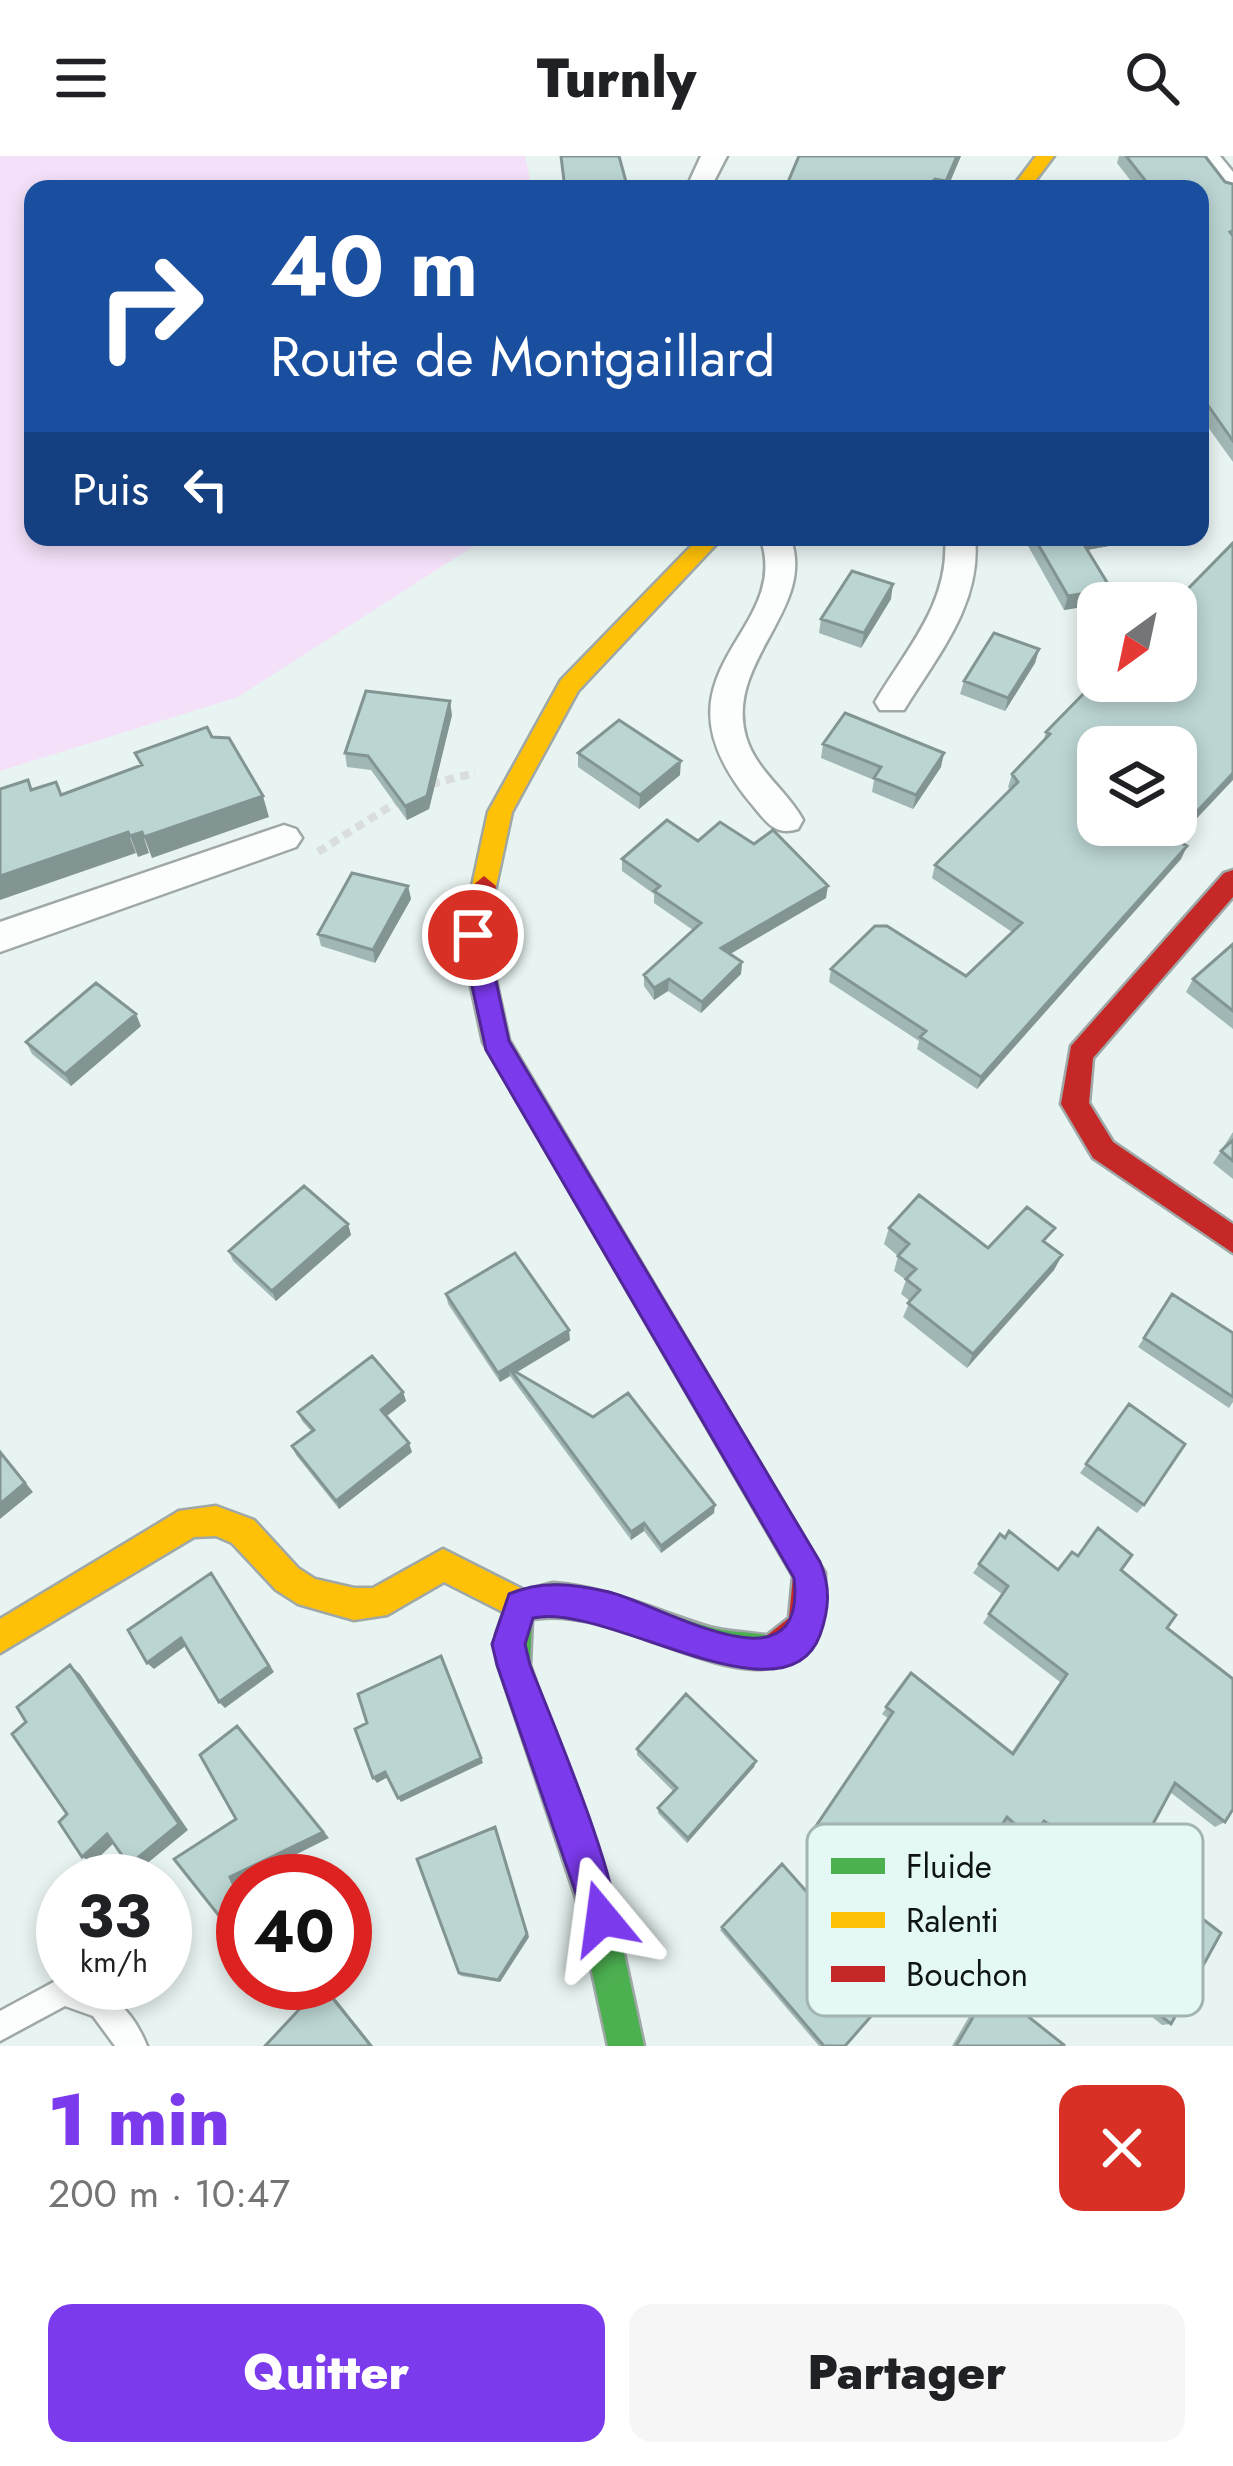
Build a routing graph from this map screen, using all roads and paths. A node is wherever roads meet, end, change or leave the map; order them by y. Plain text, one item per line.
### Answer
1 (1045, 156) edge
2 (1207, 156) edge
3 (1027, 180) edge
4 (1233, 189) edge
5 (703, 546) edge
6 (778, 546) edge
7 (962, 546) edge
8 (892, 702) dead end
9 (786, 820) dead end
10 (284, 838) dead end
11 (1233, 880) edge
12 (0, 937) edge
13 (1233, 1240) edge
14 (520, 1605) junction
15 (0, 1637) edge
16 (0, 2027) edge
17 (133, 2046) edge
18 (626, 2046) edge

1 - 3 street
2 - 4 street
5 - 14 street
6 - 9 street
7 - 8 street
10 - 12 street
11 - 13 street
14 - 15 street
14 - 18 street
16 - 17 lane

